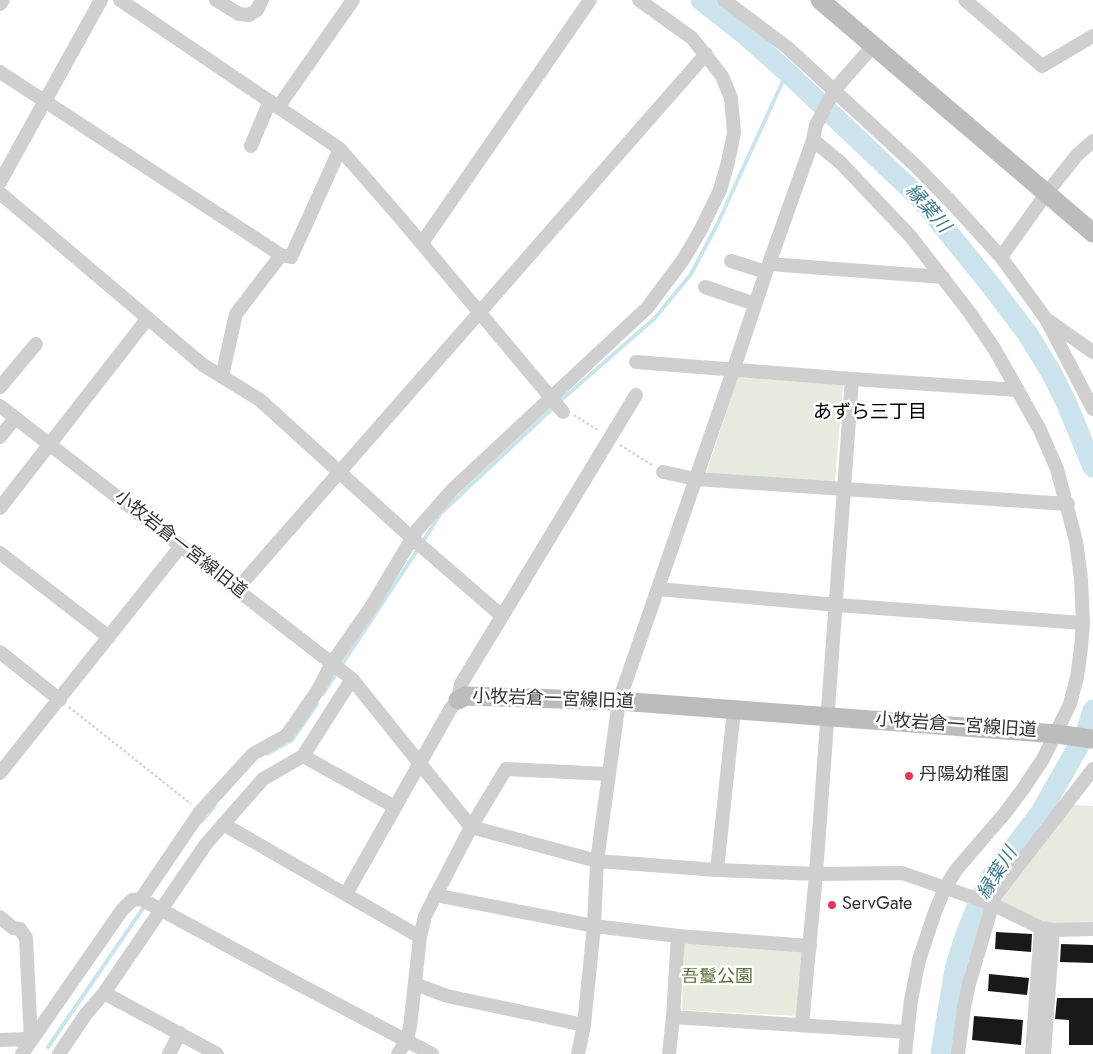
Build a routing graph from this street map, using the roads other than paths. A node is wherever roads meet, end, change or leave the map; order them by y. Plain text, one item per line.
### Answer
1 (3, 0) edge
2 (101, 0) edge
3 (216, 0) edge
4 (262, 0) edge
5 (353, 0) edge
6 (590, 0) edge
7 (640, 0) edge
8 (724, 0) edge
9 (820, 0) edge
10 (968, 1) edge
11 (130, 2) edge
12 (0, 4) edge
13 (1093, 36) edge
14 (873, 46) junction
15 (706, 54) junction
16 (0, 72) edge
17 (834, 91) junction
18 (45, 102) junction
19 (274, 104) junction
20 (813, 140) junction
21 (1093, 141) edge
22 (251, 146) dead end
23 (340, 149) junction
24 (0, 182) edge
25 (0, 193) edge
26 (1046, 194) junction
27 (1093, 233) edge
28 (422, 243) junction
29 (281, 255) junction
30 (1001, 257) junction
31 (731, 261) dead end
32 (767, 268) junction
33 (943, 277) junction
34 (705, 287) dead end
35 (755, 304) junction
36 (480, 312) junction
37 (148, 318) junction
38 (1046, 319) junction
39 (36, 344) dead end
40 (1093, 352) edge
41 (636, 362) dead end
42 (733, 371) junction
43 (222, 376) junction
44 (852, 379) junction
45 (0, 387) edge
46 (1018, 390) junction
47 (636, 395) dead end
48 (0, 406) edge
49 (557, 406) junction
50 (1093, 409) edge
51 (15, 418) junction
52 (0, 437) edge
53 (50, 444) junction
54 (338, 472) junction
55 (663, 472) dead end
56 (696, 479) junction
57 (843, 490) junction
58 (1068, 504) junction
59 (0, 508) edge
60 (418, 543) junction
61 (181, 546) junction
62 (0, 553) edge
63 (236, 589) junction
64 (658, 589) junction
65 (837, 605) junction
66 (502, 616) junction
67 (1084, 623) junction
68 (109, 637) junction
69 (0, 652) edge
70 (333, 664) junction
71 (349, 677) junction
72 (60, 700) junction
73 (458, 700) junction
74 (619, 701) junction
75 (734, 710) junction
76 (828, 716) junction
77 (1062, 734) junction
78 (1093, 739) edge
79 (303, 756) junction
80 (421, 763) junction
81 (1093, 769) edge
82 (0, 773) edge
83 (608, 774) junction
84 (396, 807) junction
85 (223, 824) junction
86 (471, 827) junction
87 (597, 861) junction
88 (717, 870) junction
89 (816, 874) junction
90 (945, 888) junction
91 (346, 894) junction
92 (435, 895) junction
93 (142, 899) junction
94 (989, 903) junction
95 (158, 908) junction
96 (0, 916) edge
97 (594, 926) junction
98 (7, 929) edge
99 (1047, 929) junction
100 (1093, 929) edge
101 (678, 936) junction
102 (420, 937) junction
103 (810, 946) junction
104 (415, 984) junction
105 (104, 993) junction
106 (673, 1017) junction
107 (584, 1025) junction
108 (802, 1025) junction
109 (907, 1032) junction
110 (180, 1033) junction
111 (31, 1039) junction
112 (0, 1040) edge
113 (407, 1040) junction
114 (22, 1054) edge
115 (32, 1054) edge
116 (59, 1054) edge
117 (169, 1054) edge
118 (217, 1054) edge
119 (398, 1054) edge
120 (432, 1054) edge
121 (578, 1054) edge
122 (668, 1054) edge
123 (905, 1054) edge
124 (958, 1054) edge
125 (1032, 1054) edge
126 (1044, 1054) edge

1 - 12 street
2 - 18 street
3 - 4 street
5 - 19 street
6 - 28 street
7 - 15 street
8 - 17 street
9 - 14 street
10 - 13 street
11 - 19 street
14 - 17 street
14 - 26 street
15 - 36 street
15 - 49 street
16 - 18 street
17 - 20 street
17 - 30 street
18 - 24 street
18 - 29 street
19 - 22 street
19 - 23 street
20 - 32 street
20 - 33 street
21 - 26 street
23 - 28 street
23 - 29 street
25 - 37 street
26 - 27 street
26 - 30 street
28 - 36 street
29 - 43 street
30 - 38 street
31 - 32 street
32 - 33 street
32 - 35 street
33 - 46 street
34 - 35 street
35 - 42 street
36 - 49 street
36 - 54 street
37 - 43 street
37 - 53 street
38 - 40 street
38 - 50 street
39 - 45 street
41 - 42 street
42 - 44 street
42 - 56 street
43 - 54 street
44 - 46 street
44 - 57 street
46 - 58 street
47 - 66 street
48 - 51 street, 小牧岩倉一宮線旧道
49 - 60 street
51 - 52 street
51 - 53 street, 小牧岩倉一宮線旧道
53 - 59 street
53 - 61 street, 小牧岩倉一宮線旧道
54 - 60 street
54 - 63 street
55 - 56 street
56 - 57 street
56 - 64 street
57 - 58 street
57 - 65 street
58 - 67 street
60 - 66 street
60 - 70 street
61 - 63 street, 小牧岩倉一宮線旧道
61 - 68 street
62 - 68 street
63 - 70 street, 小牧岩倉一宮線旧道
64 - 65 street
64 - 74 street
65 - 67 street
65 - 76 street
66 - 73 street
67 - 77 street
68 - 72 street
69 - 72 street
70 - 71 street, 小牧岩倉一宮線旧道
70 - 93 street
71 - 79 street
71 - 80 street, 小牧岩倉一宮線旧道
72 - 82 street
73 - 74 street, 小牧岩倉一宮線旧道
73 - 80 street, 小牧岩倉一宮線旧道
74 - 75 street, 小牧岩倉一宮線旧道
74 - 83 street
75 - 76 street, 小牧岩倉一宮線旧道
75 - 88 street
76 - 77 street, 小牧岩倉一宮線旧道
76 - 89 street
77 - 78 street, 小牧岩倉一宮線旧道
77 - 90 street
79 - 84 street
79 - 85 street
80 - 84 street
80 - 86 street
81 - 94 street
83 - 86 street
83 - 87 street
84 - 91 street
85 - 91 street
85 - 95 street
86 - 87 street
86 - 92 street
87 - 88 street
87 - 97 street
88 - 89 street
89 - 90 street
89 - 103 street
90 - 94 street
90 - 109 street
91 - 102 street
92 - 97 street
92 - 102 street
93 - 95 street
93 - 111 street
94 - 99 street
94 - 124 street
95 - 105 street
95 - 113 street
96 - 98 street
97 - 101 street
97 - 107 street
98 - 111 street
99 - 100 street
99 - 125 street
99 - 126 street
101 - 103 street
101 - 106 street
102 - 104 street
103 - 108 street
104 - 107 street
104 - 113 street
105 - 110 street
105 - 116 street
106 - 108 street
106 - 122 street
107 - 121 street
108 - 109 street
109 - 123 street
110 - 117 street
110 - 118 street
111 - 112 street
111 - 114 street
111 - 115 street
113 - 119 street
113 - 120 street

